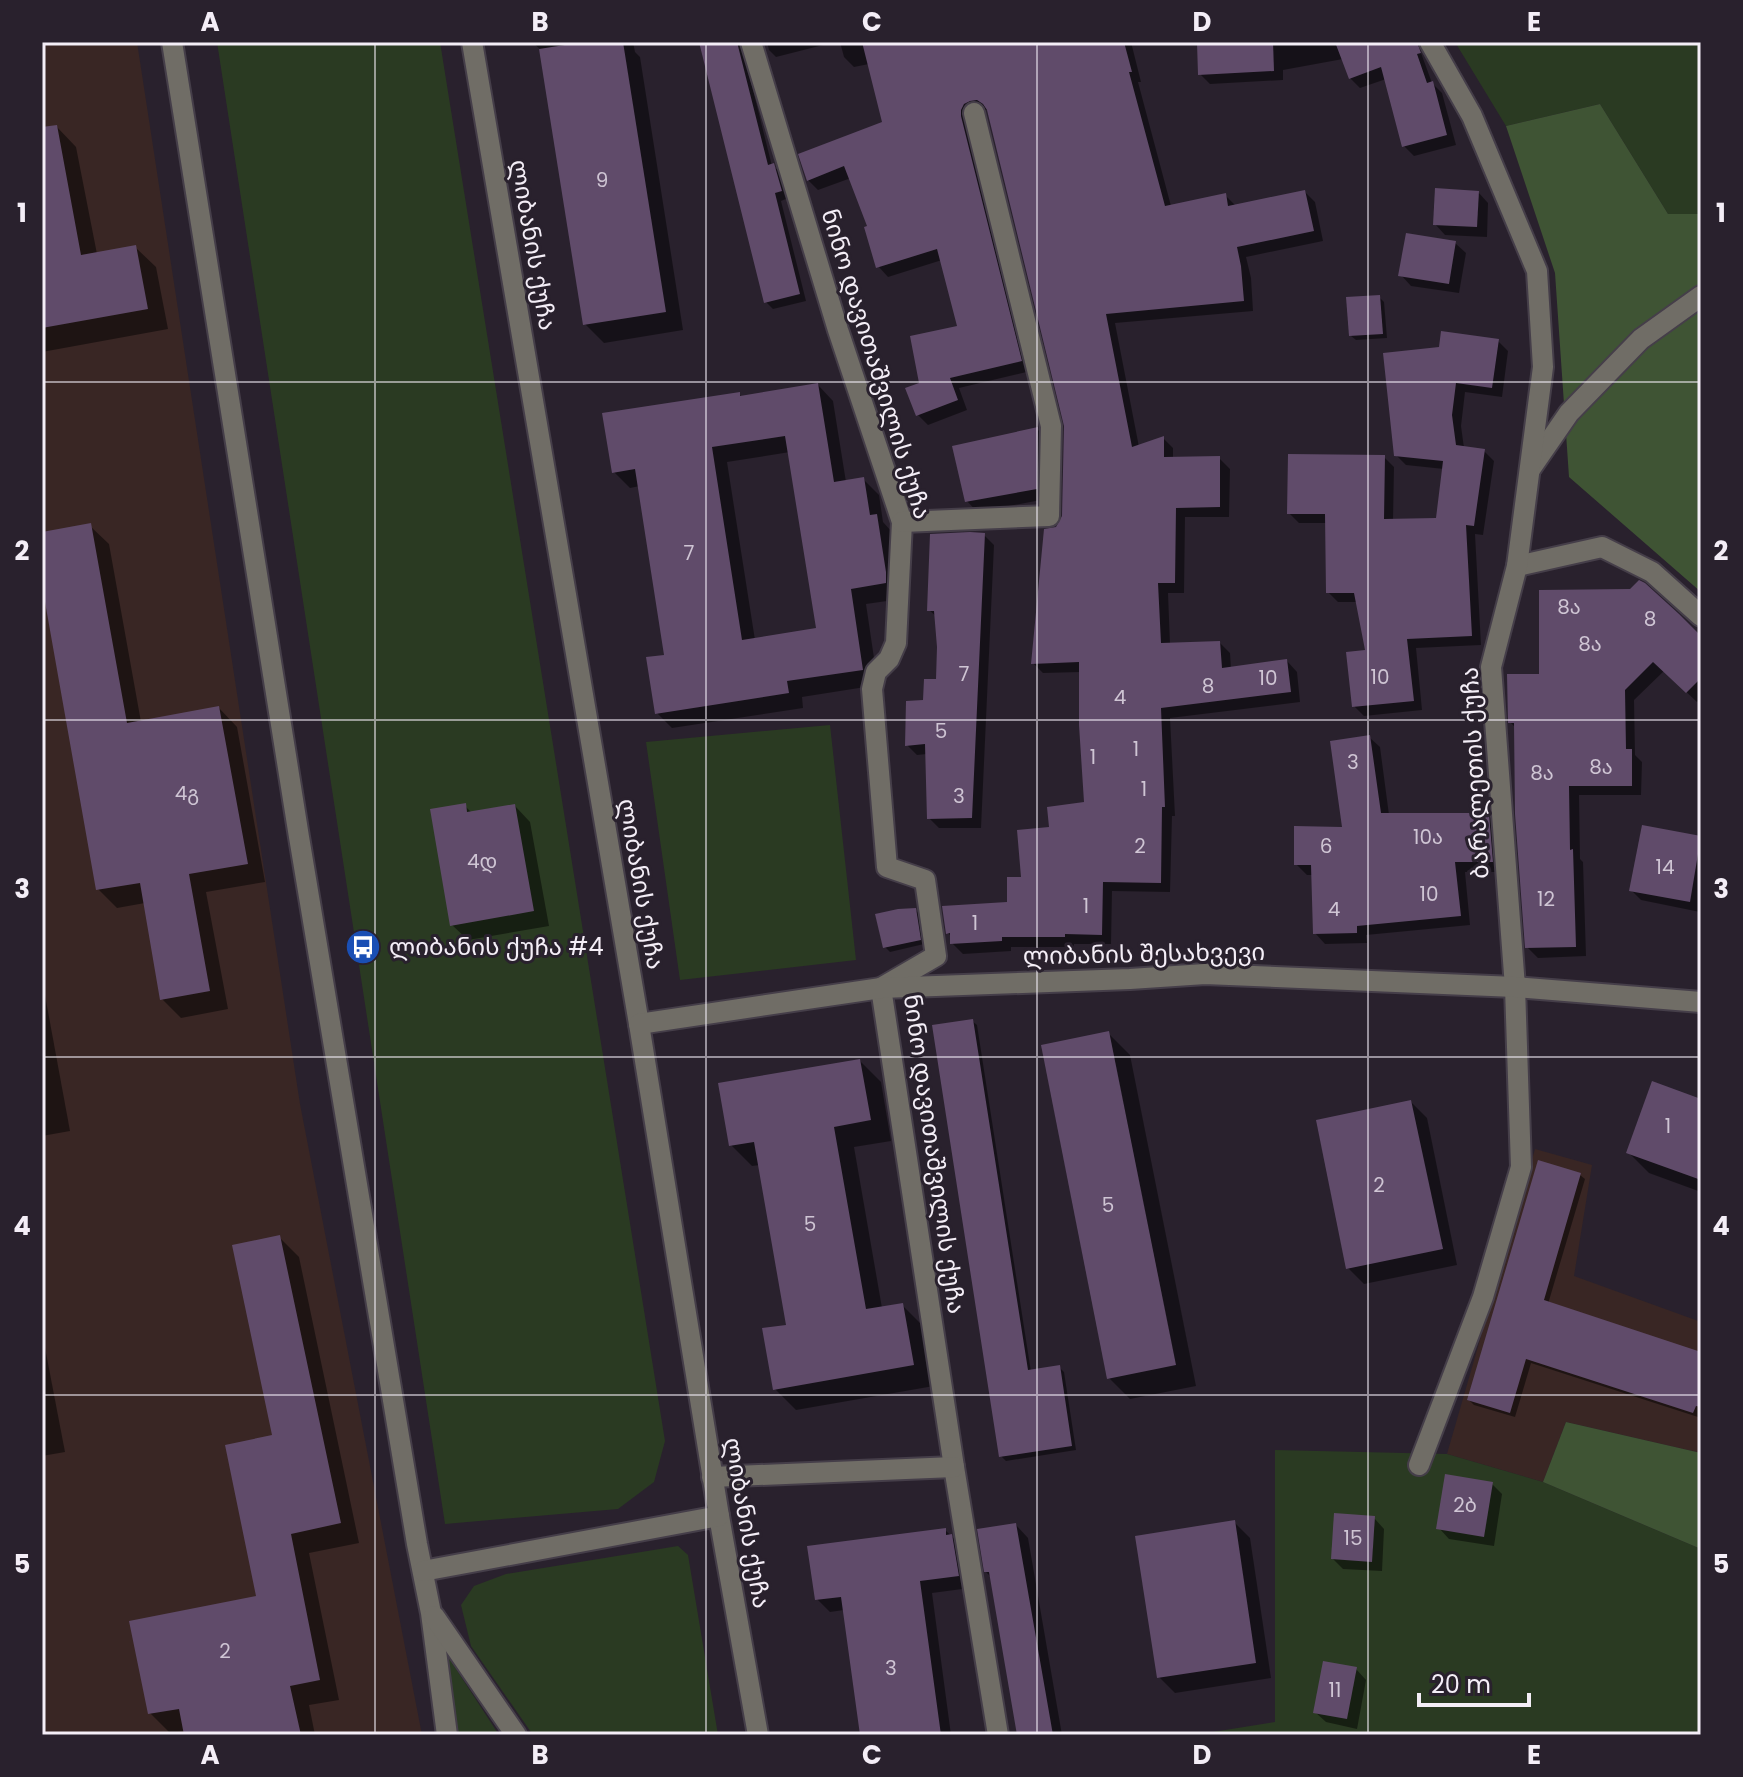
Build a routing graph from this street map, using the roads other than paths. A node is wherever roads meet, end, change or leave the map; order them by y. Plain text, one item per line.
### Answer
1 (172, 42) edge
2 (472, 42) edge
3 (751, 42) edge
4 (1430, 42) edge
5 (974, 113) dead end
6 (1701, 296) edge
7 (1529, 471) junction
8 (902, 522) junction
9 (1517, 566) junction
10 (1701, 616) edge
11 (1515, 987) junction
12 (881, 988) junction
13 (1701, 1002) edge
14 (639, 1024) junction
15 (1419, 1465) dead end
16 (954, 1467) junction
17 (712, 1477) junction
18 (719, 1516) junction
19 (423, 1571) junction
20 (431, 1613) junction
21 (447, 1735) edge
22 (516, 1735) edge
23 (758, 1735) edge
24 (998, 1735) edge

1 - 19 street
2 - 14 street, ლიბანის ქუჩა
3 - 8 street, ნინო დავითაშვილის ქუჩა
4 - 7 street, ბარალეთის ქუჩა
5 - 8 street
6 - 7 street
7 - 9 street, ბარალეთის ქუჩა
8 - 12 street, ნინო დავითაშვილის ქუჩა
9 - 10 street
9 - 11 street, ბარალეთის ქუჩა
11 - 12 street, ლიბანის შესახვევი
11 - 13 street, ლიბანის შესახვევი
11 - 15 street, ბარალეთის ქუჩა
12 - 14 street, ლიბანის შესახვევი
12 - 16 street, ნინო დავითაშვილის ქუჩა
14 - 17 street, ლიბანის ქუჩა
16 - 17 street
16 - 24 street, ნინო დავითაშვილის ქუჩა
17 - 18 street, ლიბანის ქუჩა
18 - 19 street
18 - 23 street, ლიბანის ქუჩა
19 - 20 street
20 - 21 street
20 - 22 street

